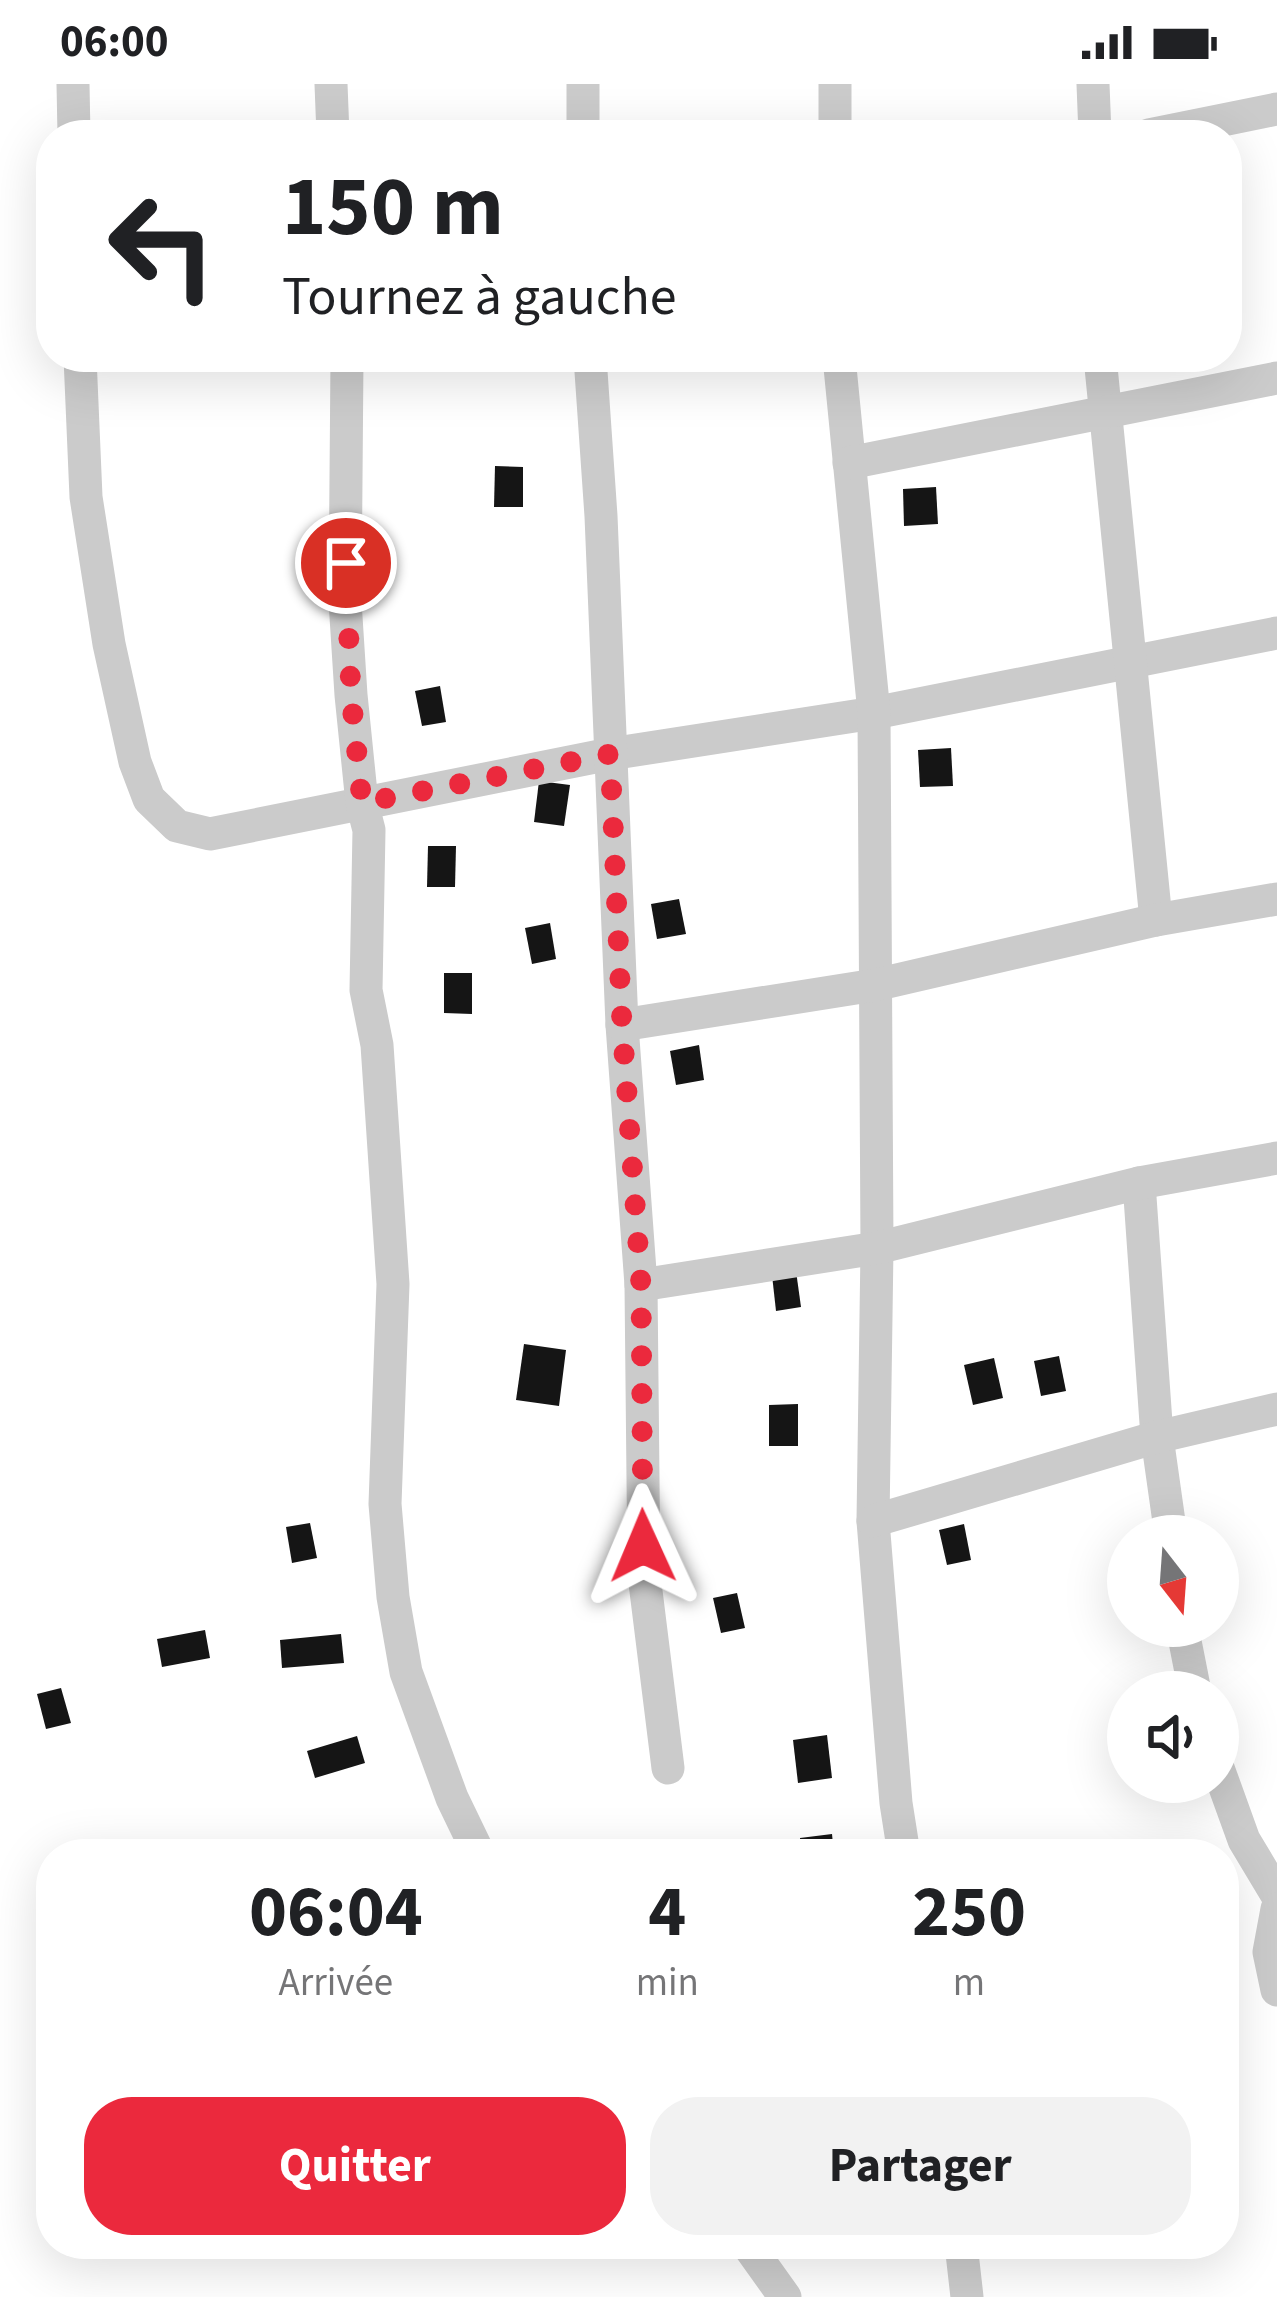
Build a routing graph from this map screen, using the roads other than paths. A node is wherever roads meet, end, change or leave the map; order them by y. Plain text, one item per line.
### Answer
1 (73, 84) edge
2 (331, 84) edge
3 (583, 84) edge
4 (835, 84) edge
5 (1093, 84) edge
6 (1277, 109) edge
7 (74, 120) edge
8 (332, 120) edge
9 (583, 120) edge
10 (835, 120) edge
11 (1094, 120) edge
12 (1222, 120) edge
13 (81, 372) edge
14 (347, 372) edge
15 (591, 372) edge
16 (840, 372) edge
17 (1101, 372) edge
18 (1277, 378) edge
19 (1104, 414) junction
20 (850, 463) junction
21 (1277, 633) edge
22 (1133, 664) junction
23 (874, 713) junction
24 (610, 754) junction
25 (362, 803) junction
26 (1277, 899) edge
27 (1156, 920) junction
28 (874, 985) junction
29 (622, 1025) junction
30 (1277, 1158) edge
31 (1139, 1183) junction
32 (877, 1249) junction
33 (641, 1285) junction
34 (1277, 1409) edge
35 (1157, 1437) junction
36 (1168, 1515) edge
37 (873, 1522) junction
38 (668, 1768) dead end
39 (1231, 1803) edge
40 (472, 1839) edge
41 (902, 1839) edge
42 (1277, 1895) edge
43 (1277, 1909) edge
44 (1277, 1990) edge
45 (758, 2259) edge
46 (963, 2259) edge
47 (785, 2297) edge
48 (967, 2297) edge

1 - 7 street
2 - 8 street
3 - 9 street
4 - 10 street
5 - 11 street
6 - 12 street
13 - 25 street
14 - 25 street
15 - 24 street
16 - 20 street
17 - 19 street
18 - 19 street
19 - 20 street
19 - 22 street
20 - 23 street
21 - 22 street
22 - 23 street
22 - 27 street
23 - 24 street
23 - 28 street
24 - 25 street
24 - 29 street
25 - 40 street
26 - 27 street
27 - 28 street
28 - 29 street
28 - 32 street
29 - 33 street
30 - 31 street
31 - 32 street
31 - 35 street
32 - 33 street
32 - 37 street
33 - 38 street
34 - 35 street
35 - 36 street
35 - 37 street
37 - 41 street
39 - 42 street
43 - 44 street
45 - 47 street
46 - 48 street

